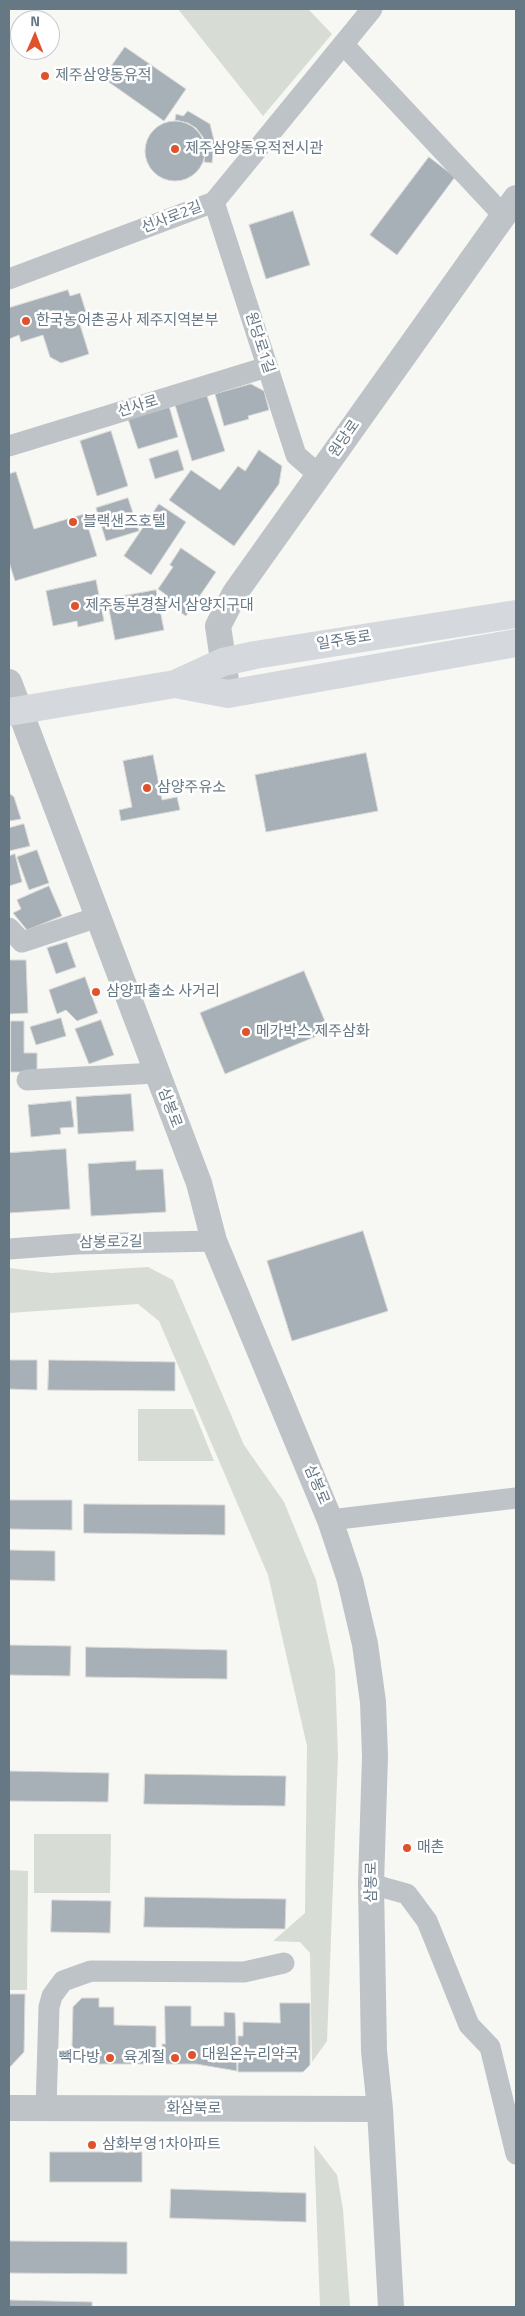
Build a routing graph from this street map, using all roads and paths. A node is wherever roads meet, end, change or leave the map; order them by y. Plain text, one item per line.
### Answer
1 (372, 9) edge
2 (343, 44) junction
3 (214, 202) junction
4 (510, 207) edge
5 (9, 280) edge
6 (267, 367) junction
7 (9, 446) edge
8 (319, 475) junction
9 (516, 614) edge
10 (516, 643) edge
11 (222, 662) junction
12 (9, 682) edge
13 (175, 684) junction
14 (228, 694) junction
15 (14, 711) edge
16 (98, 917) junction
17 (9, 928) edge
18 (156, 1073) junction
19 (27, 1080) dead end
20 (214, 1241) junction
21 (9, 1249) edge
22 (516, 1498) edge
23 (330, 1520) junction
24 (371, 1884) junction
25 (284, 1963) dead end
26 (9, 2108) edge
27 (46, 2109) junction
28 (380, 2109) junction
29 (516, 2154) edge
30 (391, 2307) edge

1 - 2 street, 선사로2길
2 - 3 street, 선사로2길
2 - 4 street
3 - 5 street, 선사로2길
3 - 6 street, 원당로1길
4 - 8 street, 원당로
6 - 7 street, 선사로
6 - 8 street, 원당로1길
8 - 11 street, 원당로
9 - 11 main road, 일주동로
10 - 14 main road, 일주동로
11 - 13 main road, 일주동로
11 - 14 street, 원당로
12 - 15 street
13 - 14 main road, 일주동로
13 - 15 main road, 일주동로
15 - 16 street, 삼봉로
16 - 17 street
16 - 18 street, 삼봉로
18 - 19 street
18 - 20 street, 삼봉로
20 - 21 street, 삼봉로2길
20 - 23 street, 삼봉로
22 - 23 street
23 - 24 street, 삼봉로
24 - 28 street, 삼봉로
24 - 29 street
25 - 27 street
26 - 27 street, 화삼북로
27 - 28 street, 화삼북로
28 - 30 street, 삼봉로

